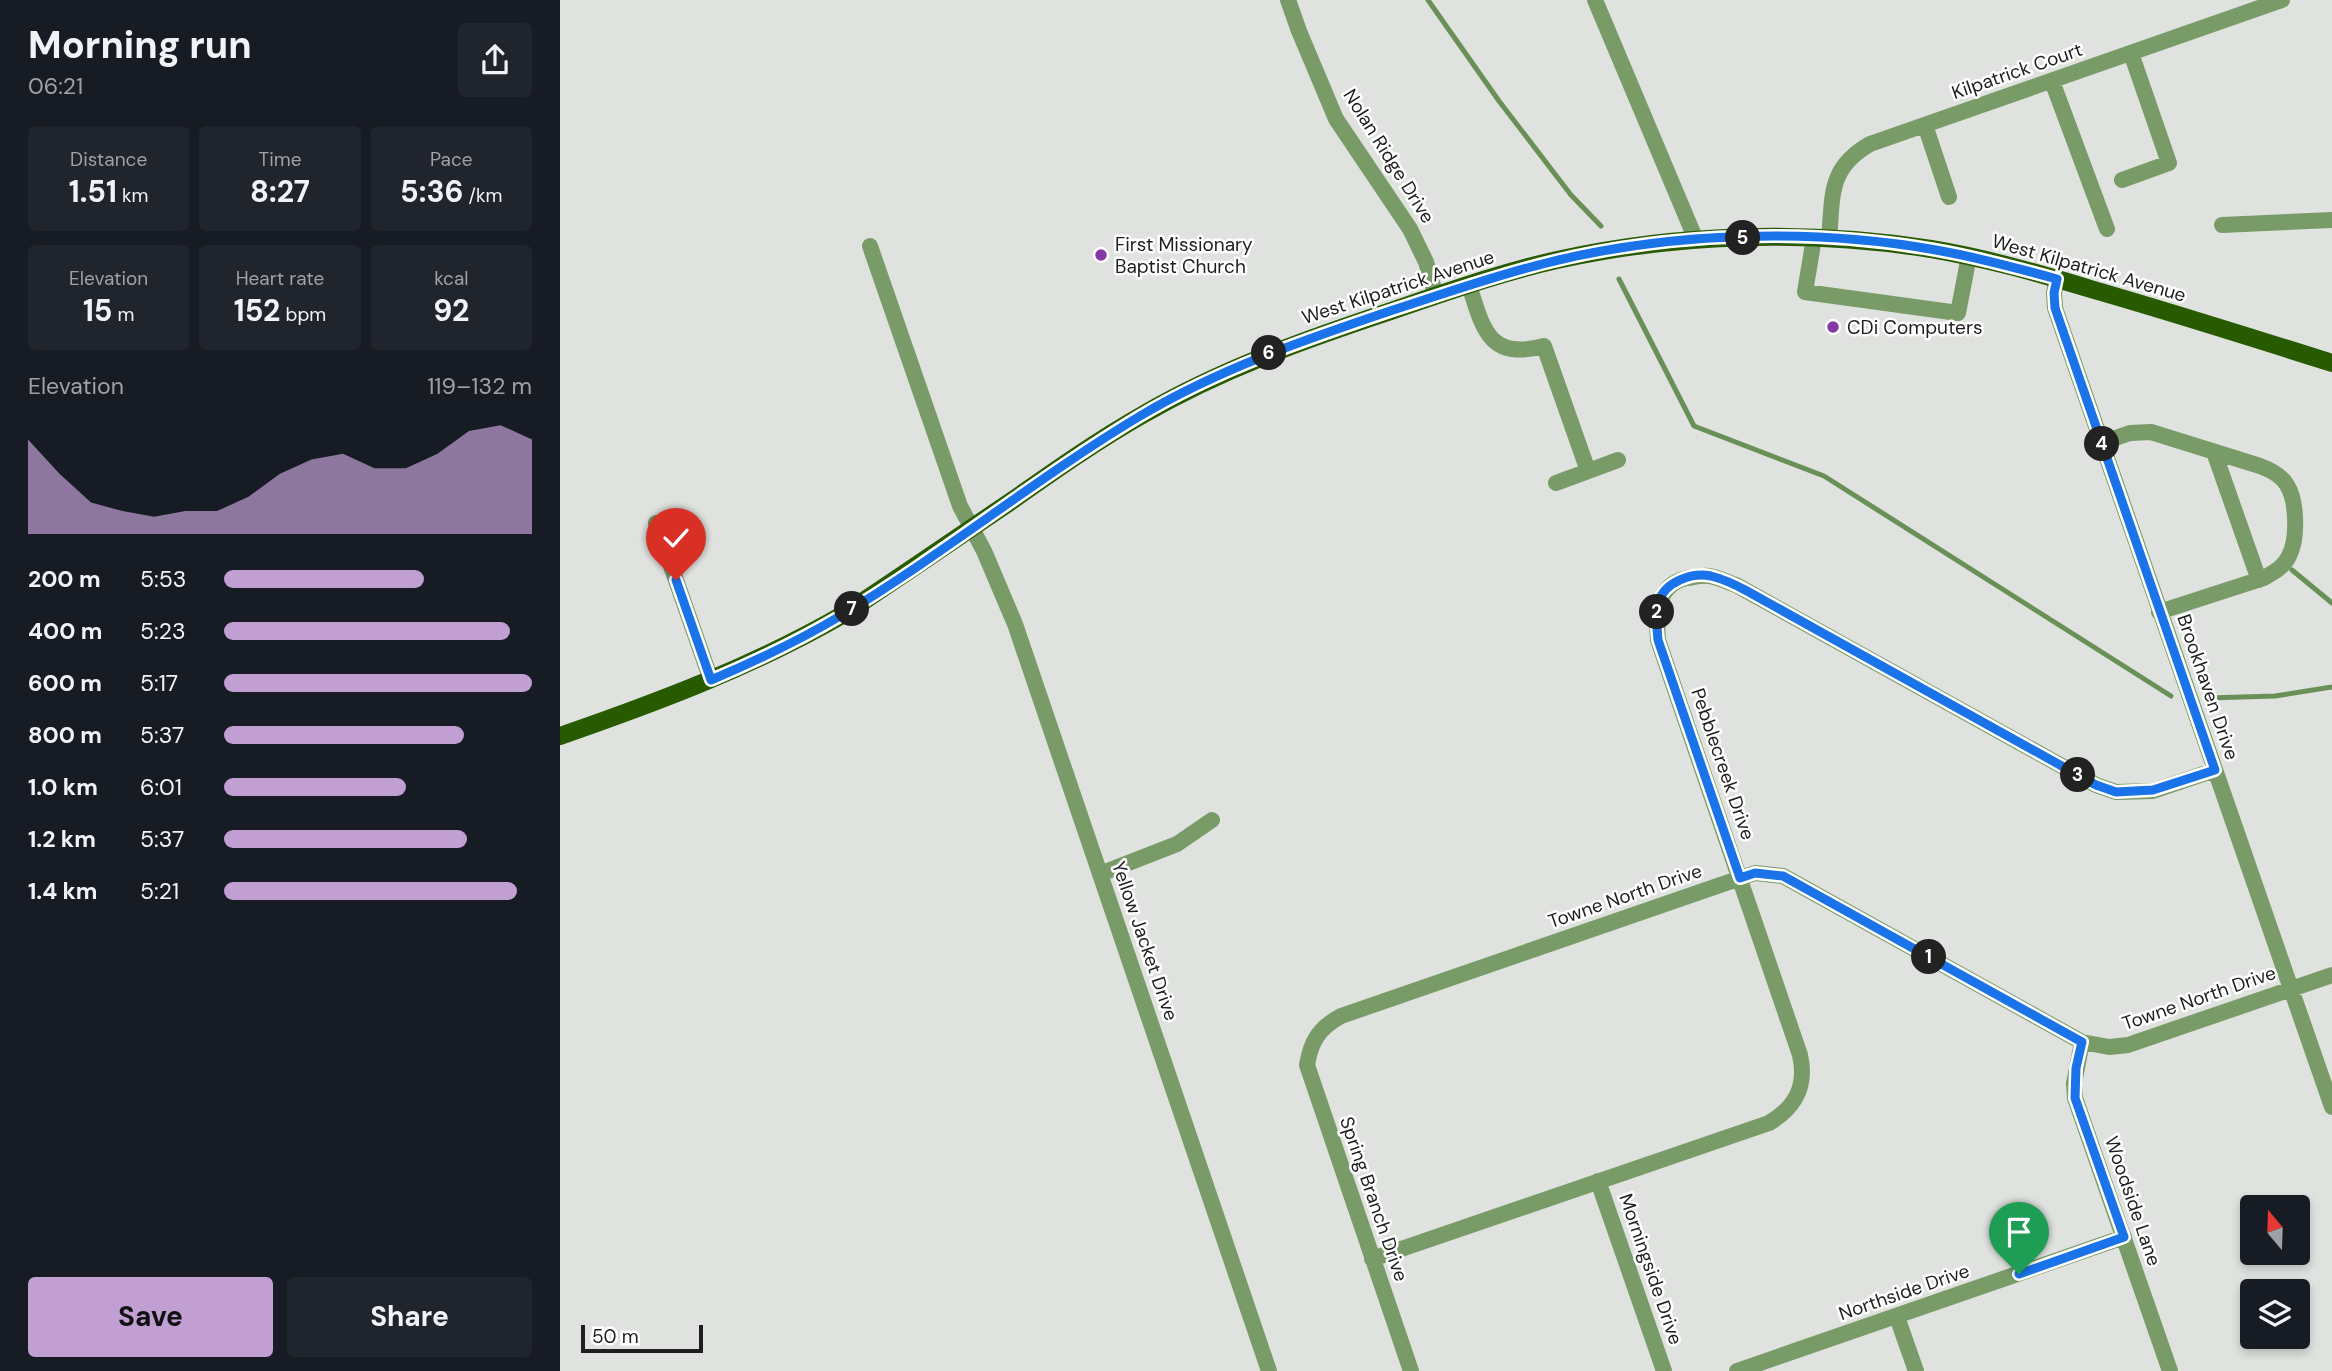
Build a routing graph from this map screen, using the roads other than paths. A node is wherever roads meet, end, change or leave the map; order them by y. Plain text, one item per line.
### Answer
1 (1288, 0) edge
2 (1595, 0) edge
3 (2282, 0) edge
4 (2131, 53) junction
5 (2052, 81) junction
6 (1925, 125) junction
7 (2122, 180) dead end
8 (1949, 197) dead end
9 (2332, 220) edge
10 (2222, 225) dead end
11 (2107, 229) dead end
12 (1821, 238) junction
13 (1696, 240) junction
14 (870, 246) dead end
15 (1969, 256) junction
16 (2057, 279) junction
17 (1469, 285) junction
18 (1436, 296) junction
19 (2332, 363) edge
20 (2101, 443) junction
21 (2214, 452) junction
22 (1618, 460) dead end
23 (1588, 471) junction
24 (1556, 483) dead end
25 (656, 523) dead end
26 (971, 528) junction
27 (2259, 580) junction
28 (2159, 612) junction
29 (711, 680) junction
30 (560, 736) edge
31 (2215, 770) junction
32 (1212, 820) dead end
33 (1100, 874) junction
34 (1740, 878) junction
35 (2332, 975) edge
36 (2291, 989) junction
37 (1316, 1040) joint
38 (2082, 1042) junction
39 (2332, 1107) edge
40 (1598, 1181) junction
41 (2124, 1237) junction
42 (1372, 1259) junction
43 (1897, 1317) junction
44 (1269, 1371) edge
45 (1410, 1371) edge
46 (1664, 1371) edge
47 (1737, 1371) edge
48 (1916, 1371) edge
49 (2170, 1371) edge

1 - 18 street, Nolan Ridge Drive
2 - 13 street
3 - 4 street, Kilpatrick Court
4 - 5 street, Kilpatrick Court
4 - 7 street
5 - 6 street, Kilpatrick Court
5 - 11 street
6 - 8 street
6 - 12 street, Kilpatrick Court
9 - 10 street
12 - 13 main road, West Kilpatrick Avenue
12 - 15 main road, West Kilpatrick Avenue
12 - 15 street
13 - 17 main road, West Kilpatrick Avenue
14 - 26 street, Yellow Jacket Drive
15 - 16 main road, West Kilpatrick Avenue
16 - 19 main road, West Kilpatrick Avenue
16 - 20 street, Brookhaven Drive
17 - 18 main road, West Kilpatrick Avenue
17 - 23 street
18 - 26 main road, West Kilpatrick Avenue
20 - 21 street
20 - 28 street, Brookhaven Drive
21 - 27 street
21 - 27 street
22 - 23 street
23 - 24 street
25 - 29 street
26 - 29 main road, West Kilpatrick Avenue
26 - 33 street, Yellow Jacket Drive
27 - 28 street
28 - 31 street, Brookhaven Drive
29 - 30 main road, West Kilpatrick Avenue
31 - 34 street, Pebblecreek Drive
31 - 36 street, Brookhaven Drive
32 - 33 street
33 - 44 street, Yellow Jacket Drive
34 - 37 street, Towne North Drive
34 - 38 street, Towne North Drive
34 - 40 street, Pebblecreek Drive
35 - 36 street, Towne North Drive
36 - 38 street, Towne North Drive
36 - 39 street, Brookhaven Drive
37 - 42 street, Spring Branch Drive
38 - 41 street, Woodside Lane
40 - 42 street, Pebblecreek Drive
40 - 46 street, Morningside Drive
41 - 43 street, Northside Drive
41 - 49 street, Woodside Lane
42 - 45 street, Spring Branch Drive
43 - 47 street, Northside Drive
43 - 48 street

